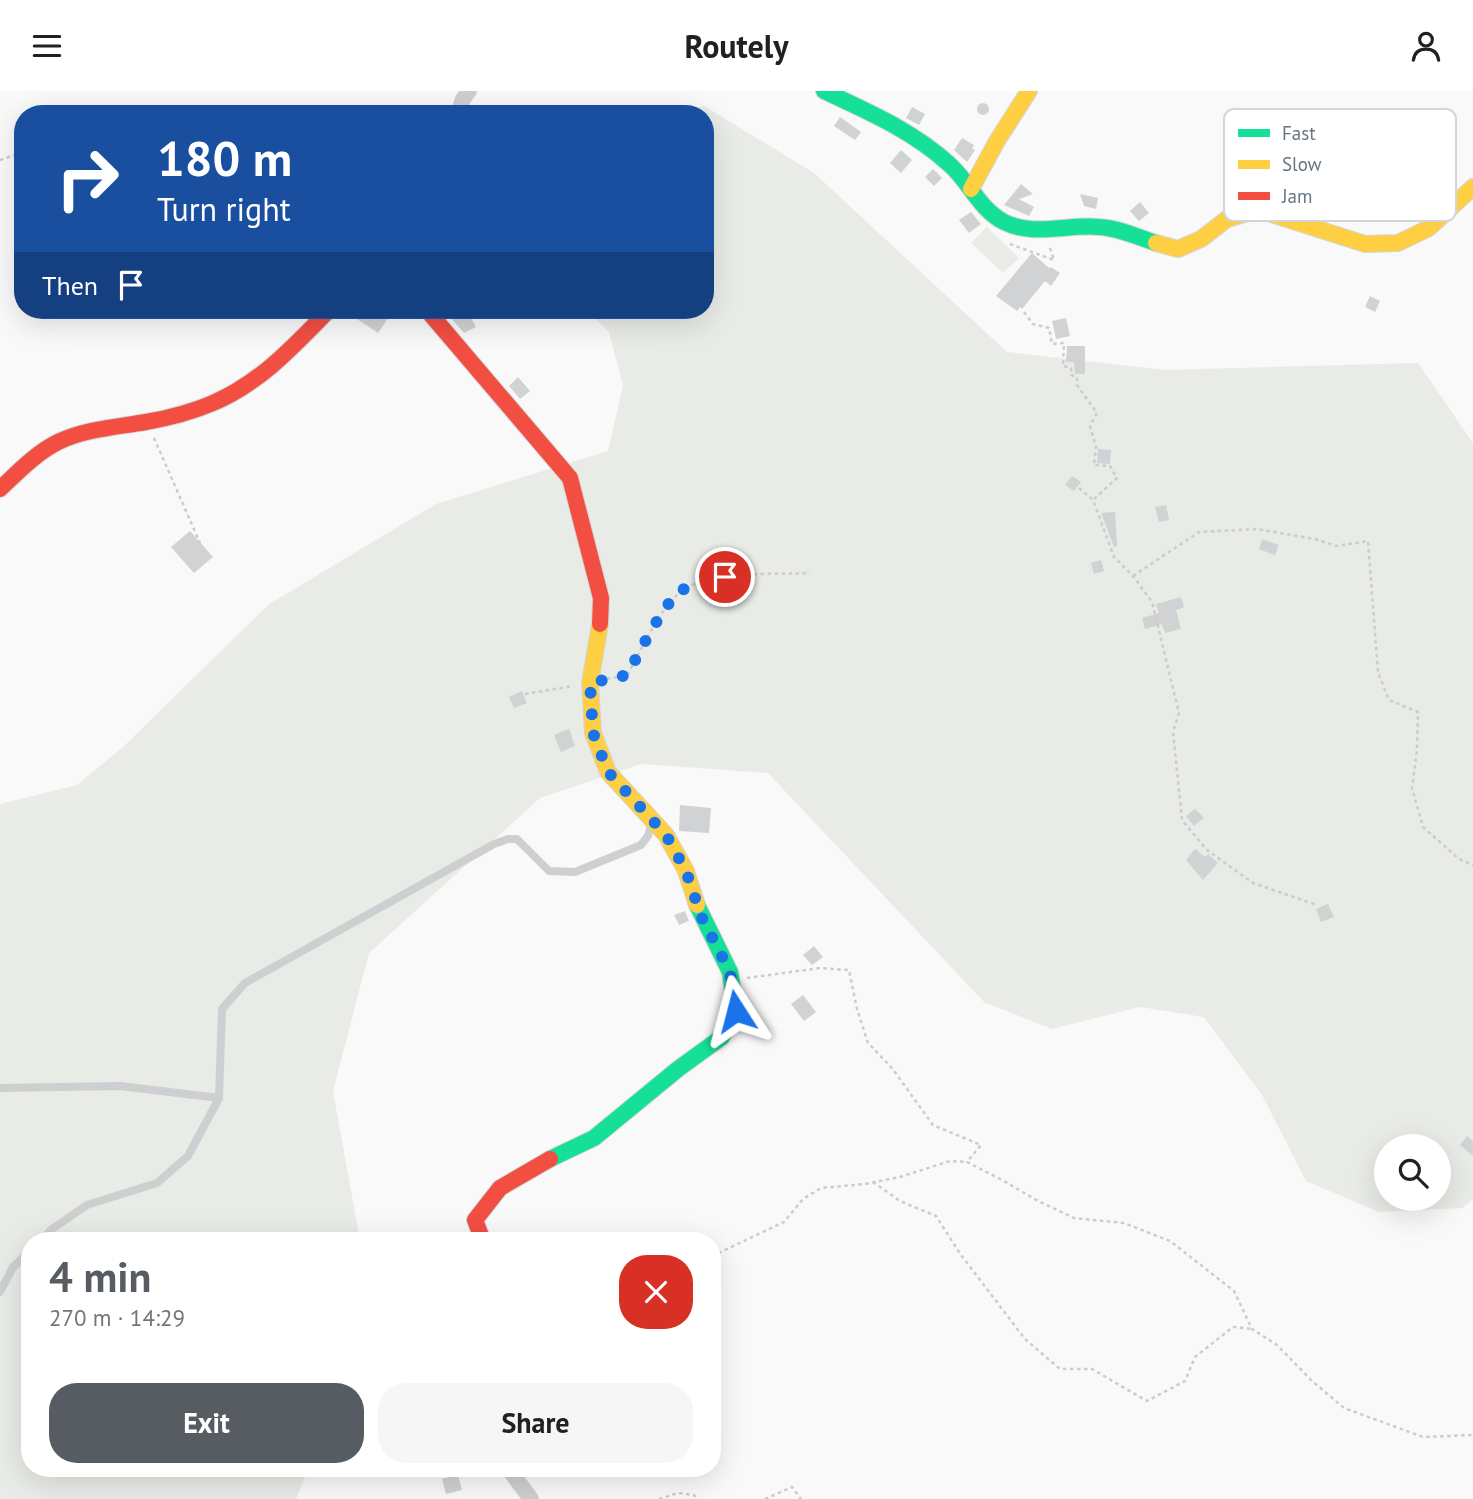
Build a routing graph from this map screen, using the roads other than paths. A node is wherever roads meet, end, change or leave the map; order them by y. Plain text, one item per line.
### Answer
1 (824, 91) edge
2 (1029, 91) edge
3 (859, 98) edge
4 (1473, 187) edge
5 (971, 189) junction
6 (1456, 203) edge
7 (1224, 221) edge
8 (1293, 221) edge
9 (1437, 221) edge
10 (320, 319) edge
11 (435, 319) edge
12 (0, 489) edge
13 (652, 820) junction
14 (0, 1088) edge
15 (219, 1098) junction
16 (49, 1232) edge
17 (480, 1232) edge
18 (21, 1259) edge
19 (0, 1292) edge
20 (515, 1477) edge
21 (531, 1499) edge

1 - 3 street
2 - 5 street
3 - 5 street
4 - 6 street
5 - 7 street
8 - 9 street
10 - 12 street
11 - 13 street
13 - 15 lane
13 - 17 street
14 - 15 lane
15 - 16 lane
18 - 19 lane
20 - 21 street

